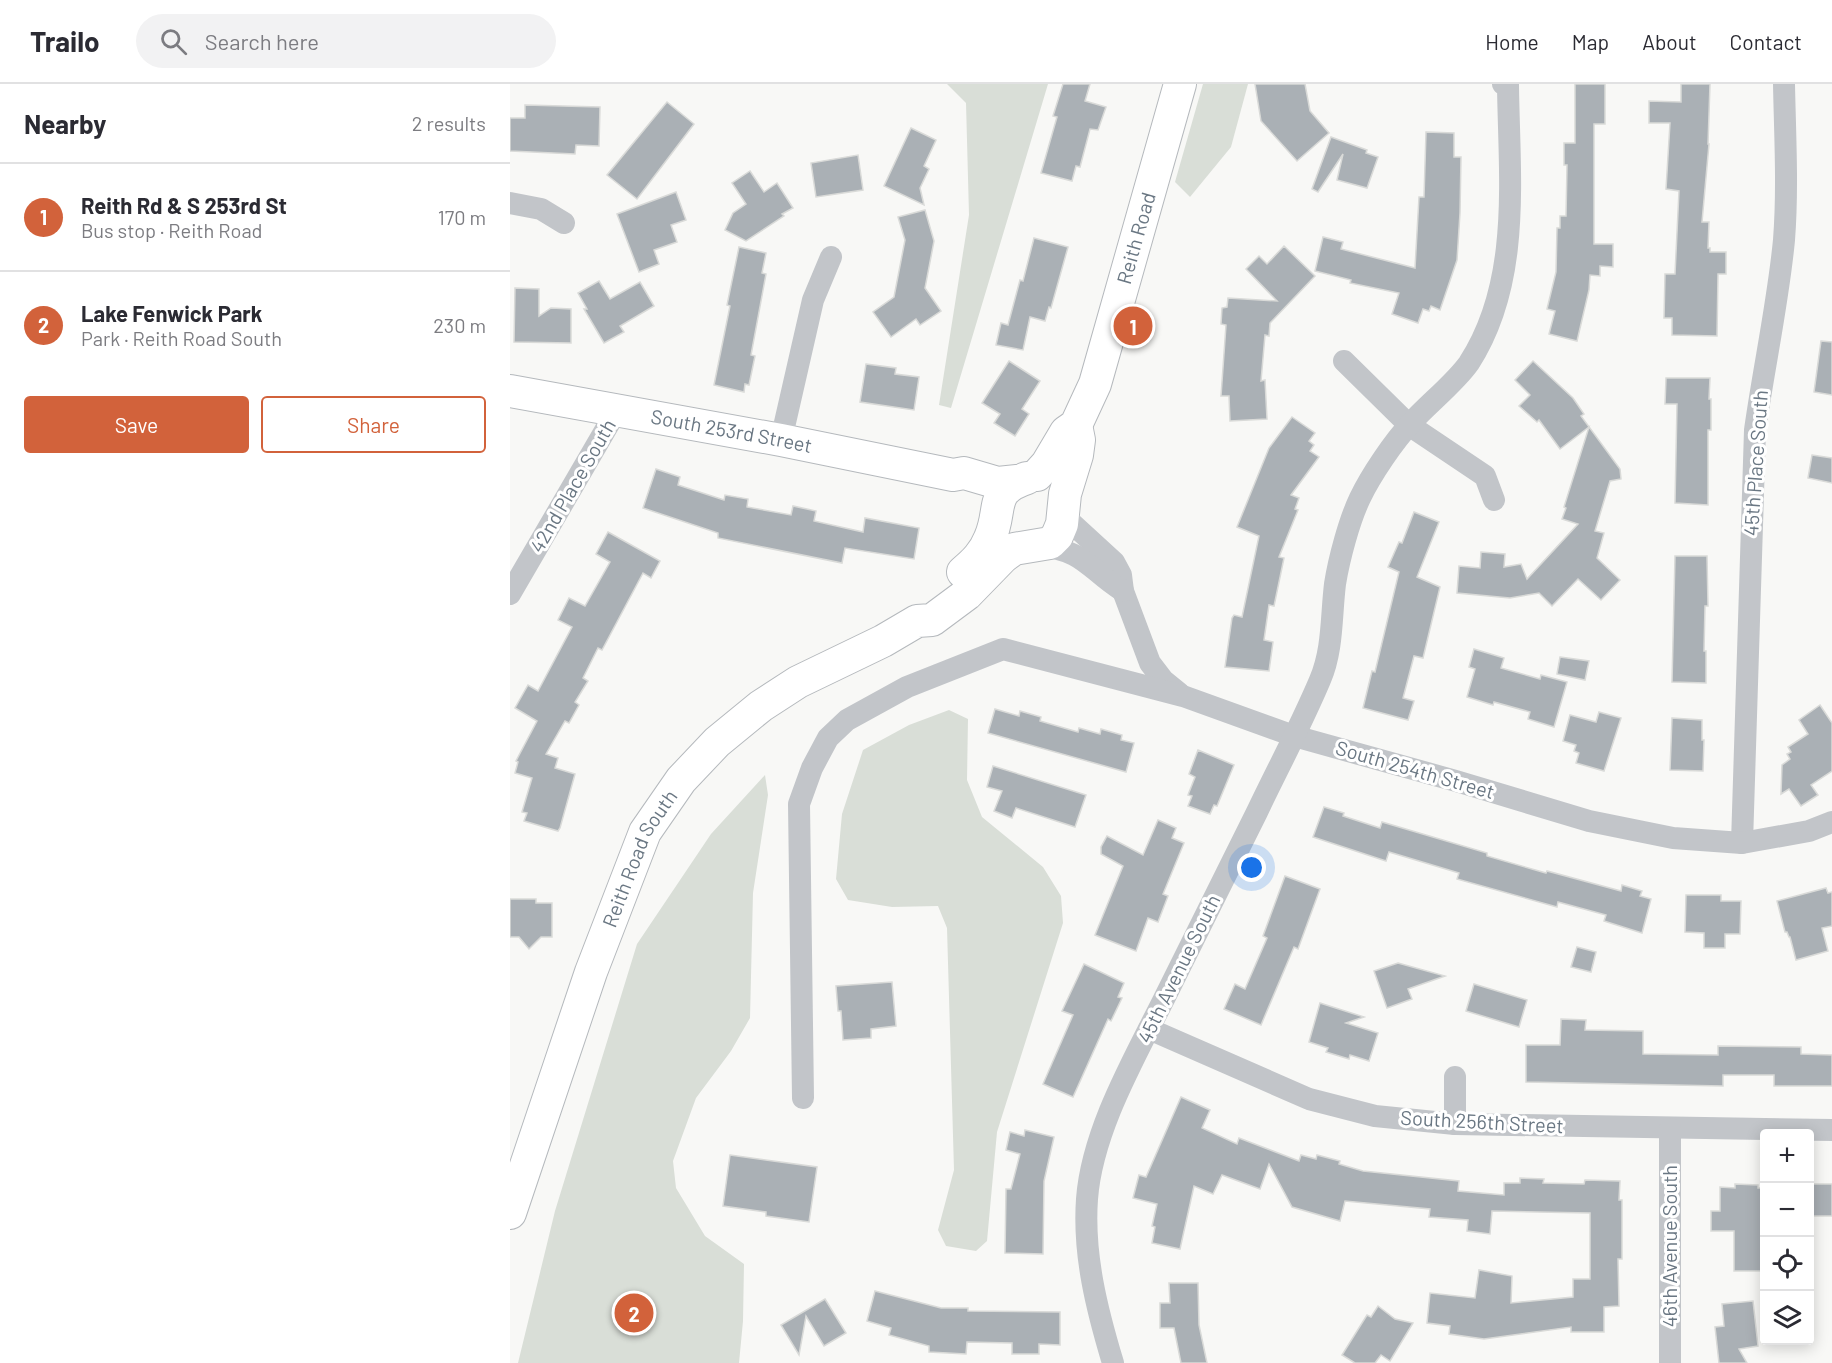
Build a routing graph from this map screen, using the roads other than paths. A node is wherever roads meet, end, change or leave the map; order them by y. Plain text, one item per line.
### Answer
1 (1180, 84) edge
2 (1503, 84) edge
3 (1784, 84) edge
4 (510, 203) edge
5 (564, 223) dead end
6 (831, 257) dead end
7 (1344, 361) dead end
8 (510, 390) edge
9 (617, 410) junction
10 (1076, 425) junction
11 (1409, 425) junction
12 (781, 440) junction
13 (953, 476) junction
14 (1027, 478) junction
15 (1494, 500) dead end
16 (1063, 508) junction
17 (994, 518) junction
18 (1031, 546) junction
19 (1122, 591) junction
20 (510, 594) edge
21 (917, 621) junction
22 (1183, 696) junction
23 (1294, 736) junction
24 (1832, 822) edge
25 (1742, 843) junction
26 (1149, 1029) junction
27 (1455, 1077) dead end
28 (803, 1098) dead end
29 (1455, 1124) junction
30 (1670, 1129) junction
31 (1832, 1130) edge
32 (510, 1213) edge
33 (1113, 1363) edge
34 (1670, 1363) edge

1 - 10 main road, Reith Road
2 - 11 street, 45th Avenue South
3 - 25 street, 45th Place South
4 - 5 street
6 - 12 street
7 - 11 street
8 - 9 main road, South 253rd Street
9 - 12 main road, South 253rd Street
9 - 20 street, 42nd Place South
10 - 14 main road, Reith Road
10 - 16 main road, Reith Road
11 - 15 street
11 - 23 street, 45th Avenue South
12 - 13 main road, South 253rd Street
13 - 14 main road, South 253rd Street
13 - 17 main road, South 253rd Street
14 - 16 main road
14 - 17 main road, Reith Road South
16 - 18 main road, Reith Road South
16 - 19 street
17 - 18 main road
17 - 21 main road, Reith Road South
18 - 19 street
18 - 21 main road, Reith Road South
19 - 22 street
21 - 32 main road, Reith Road South
22 - 23 street, South 254th Street
22 - 28 street, South 254th Street
23 - 25 street, South 254th Street
23 - 26 street, 45th Avenue South
24 - 25 street, South 254th Street
26 - 29 street, South 256th Street
26 - 33 street, 45th Avenue South
27 - 29 street
29 - 30 street, South 256th Street
30 - 31 street, South 256th Street
30 - 34 street, 46th Avenue South

